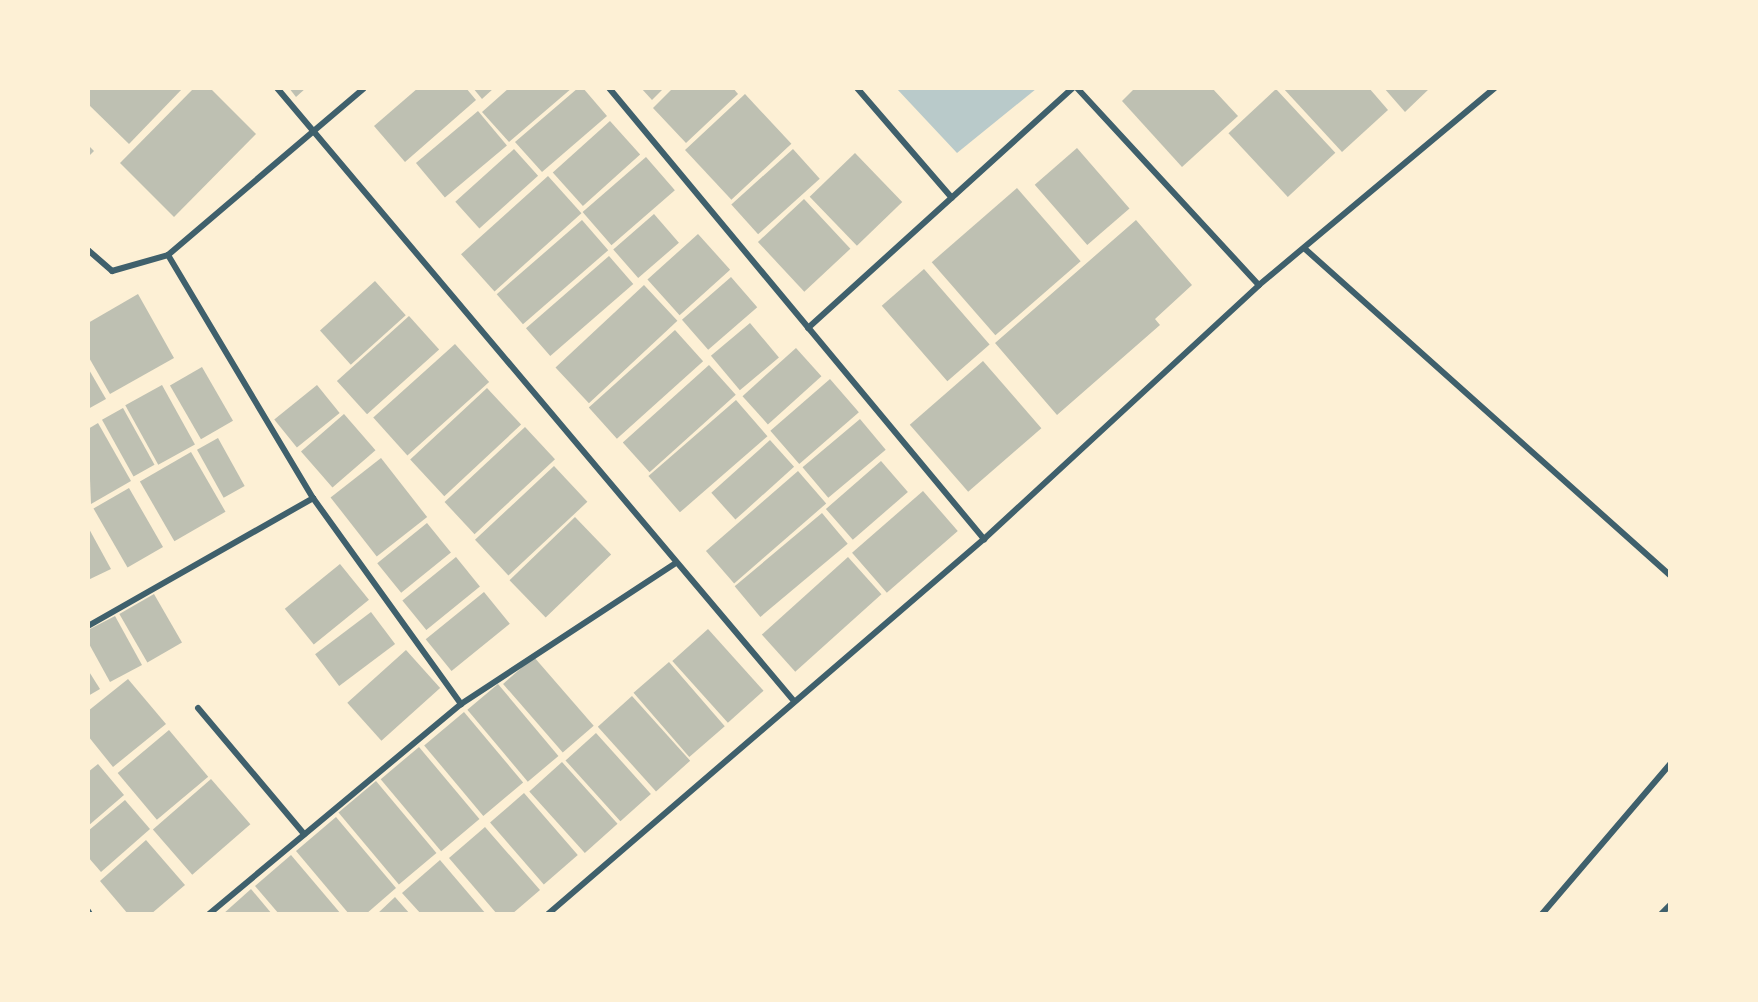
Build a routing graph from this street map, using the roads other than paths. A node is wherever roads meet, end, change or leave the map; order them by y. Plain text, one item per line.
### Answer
1 (277, 88) edge
2 (364, 88) edge
3 (609, 88) edge
4 (857, 88) edge
5 (1075, 88) edge
6 (1495, 88) edge
7 (315, 131) junction
8 (952, 198) junction
9 (1304, 248) junction
10 (88, 250) edge
11 (168, 255) junction
12 (91, 258) edge
13 (1259, 285) junction
14 (808, 328) junction
15 (313, 498) junction
16 (984, 539) junction
17 (676, 563) junction
18 (1670, 575) edge
19 (88, 626) edge
20 (794, 700) junction
21 (461, 704) junction
22 (198, 708) dead end
23 (1670, 764) edge
24 (304, 834) junction
25 (1670, 905) edge
26 (209, 914) edge
27 (548, 914) edge
28 (1542, 914) edge
29 (1661, 914) edge

1 - 7 street
2 - 7 street
3 - 14 street
4 - 8 street
5 - 8 street
5 - 13 street
6 - 9 street
7 - 11 street
7 - 17 street
8 - 14 street
9 - 13 street
9 - 18 street
10 - 12 street
11 - 12 street
11 - 15 street
13 - 16 street
14 - 16 street
15 - 19 street
15 - 21 street
16 - 20 street
17 - 20 street
17 - 21 street
20 - 27 street
21 - 24 street
22 - 24 street
23 - 28 street
24 - 26 street
25 - 29 street

